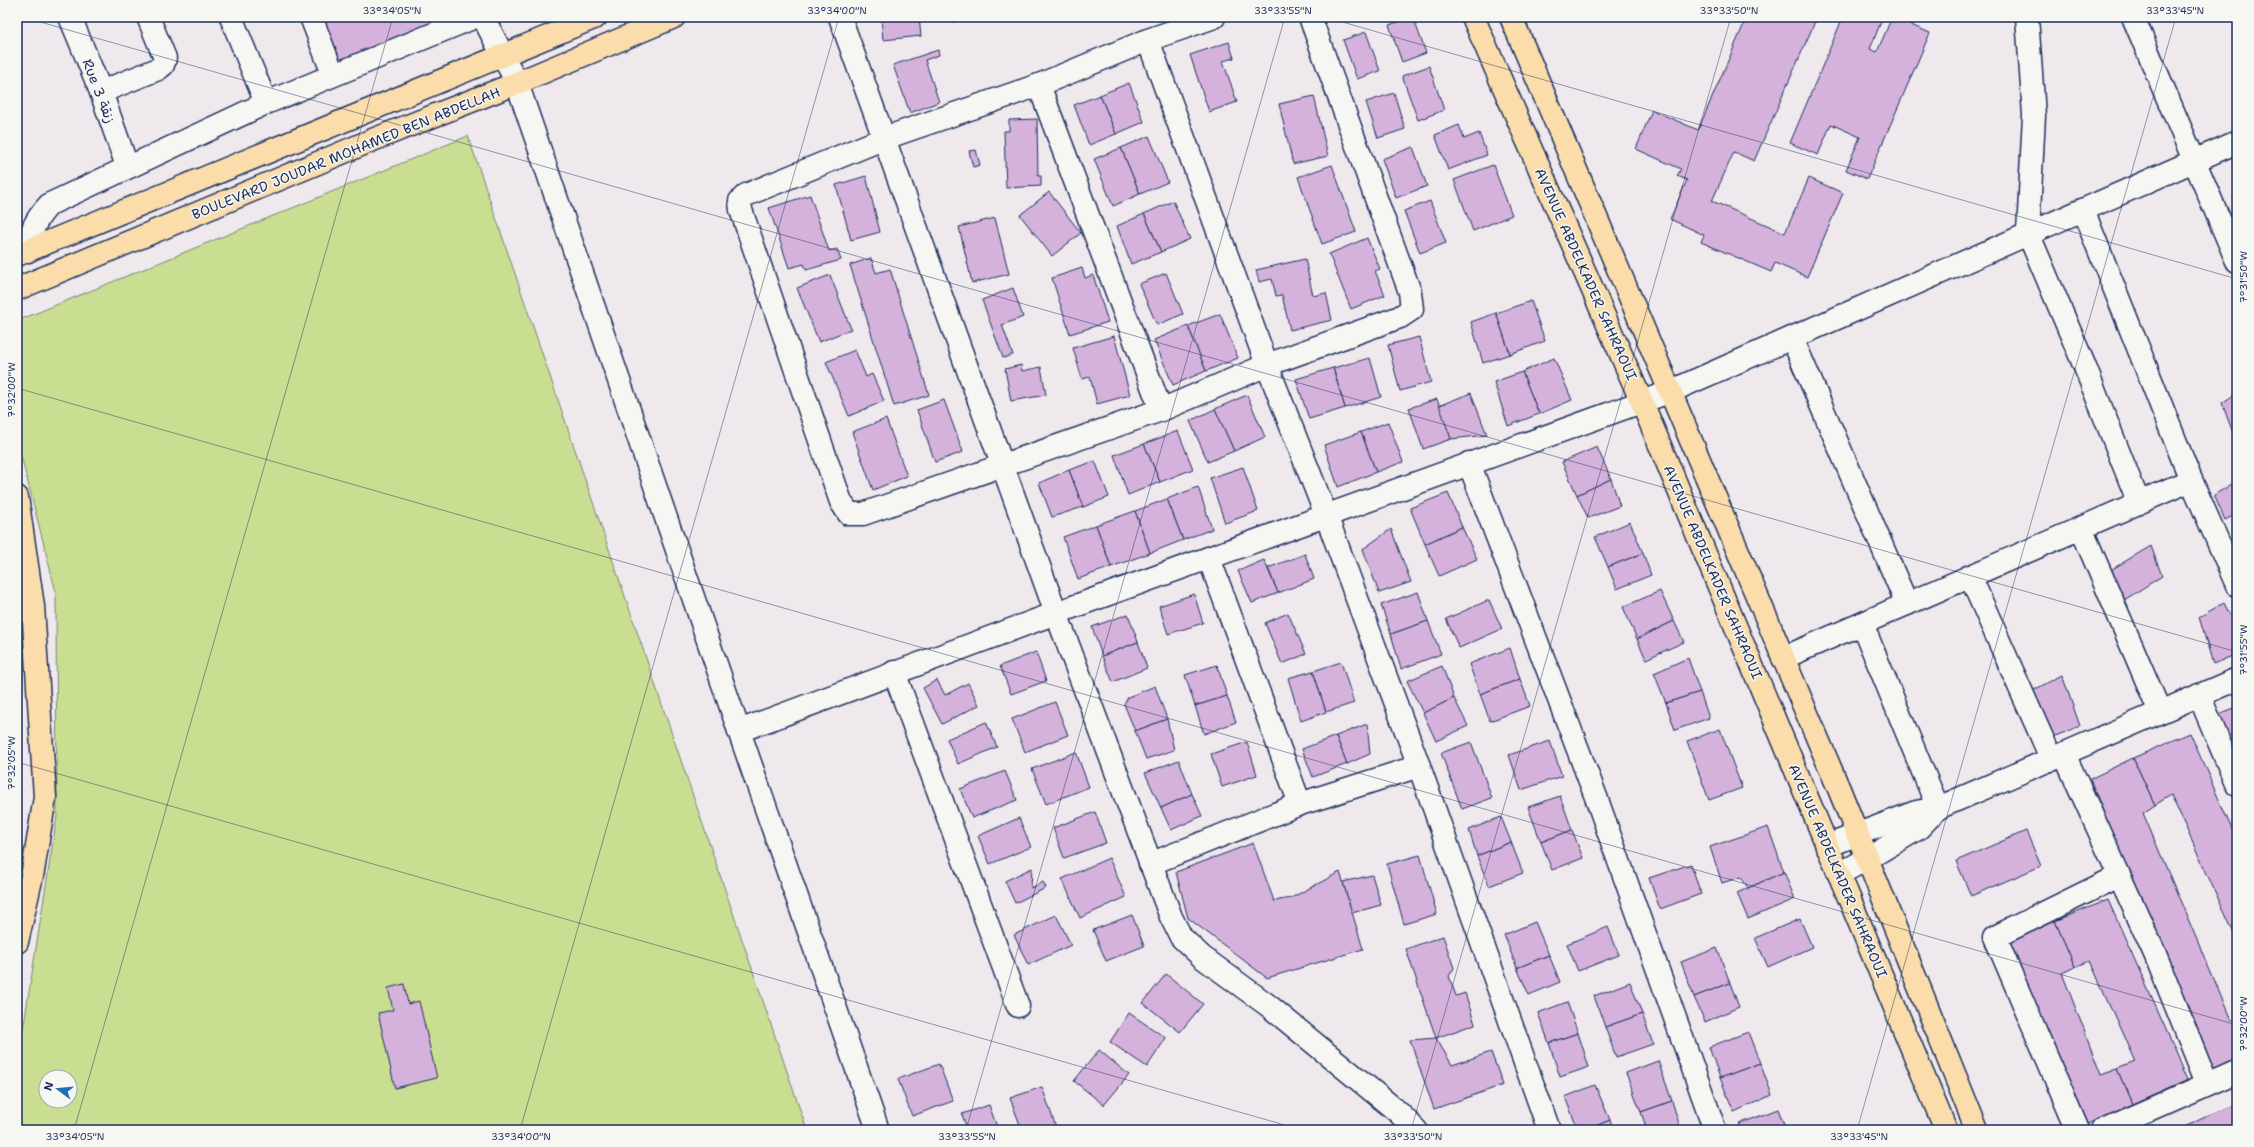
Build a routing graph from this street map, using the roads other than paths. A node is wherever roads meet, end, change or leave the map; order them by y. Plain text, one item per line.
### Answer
1 (70, 17) edge
2 (148, 17) edge
3 (231, 17) edge
4 (311, 17) edge
5 (475, 17) edge
6 (483, 17) edge
7 (596, 17) edge
8 (674, 17) edge
9 (840, 17) edge
10 (1214, 17) edge
11 (1310, 17) edge
12 (1473, 17) edge
13 (1511, 17) edge
14 (2027, 17) edge
15 (2133, 17) edge
16 (1148, 40) junction
17 (504, 56) junction
18 (333, 74) junction
19 (517, 84) junction
20 (1039, 85) junction
21 (101, 92) junction
22 (266, 103) junction
23 (885, 138) junction
24 (2237, 142) edge
25 (2195, 161) junction
26 (127, 166) junction
27 (2083, 210) junction
28 (2028, 233) junction
29 (22, 253) edge
30 (2237, 261) edge
31 (17, 289) edge
32 (1792, 338) junction
33 (1266, 364) junction
34 (1669, 392) junction
35 (1641, 400) junction
36 (1161, 410) junction
37 (1469, 463) junction
38 (1004, 466) junction
39 (2191, 480) junction
40 (17, 497) edge
41 (2138, 501) junction
42 (1326, 515) junction
43 (2081, 528) junction
44 (1208, 558) junction
45 (1970, 576) junction
46 (2237, 585) edge
47 (1906, 604) junction
48 (1056, 613) junction
49 (1862, 624) junction
50 (1783, 658) junction
51 (894, 672) junction
52 (2237, 679) edge
53 (2200, 695) junction
54 (2160, 712) junction
55 (739, 731) junction
56 (2058, 757) junction
57 (1419, 766) junction
58 (2237, 785) edge
59 (1300, 804) junction
60 (1938, 808) junction
61 (1857, 834) junction
62 (1828, 846) junction
63 (1867, 859) junction
64 (1150, 864) junction
65 (1839, 874) junction
66 (2119, 876) junction
67 (17, 942) edge
68 (1018, 1006) dead end
69 (2237, 1071) edge
70 (2207, 1083) junction
71 (878, 1130) edge
72 (1416, 1130) edge
73 (1549, 1130) edge
74 (1715, 1130) edge
75 (1946, 1130) edge
76 (1977, 1130) edge
77 (2078, 1130) edge
78 (2103, 1130) edge

1 - 21 street, Rue 3 زنقة
2 - 21 street
3 - 22 street
4 - 18 street
5 - 18 street
6 - 17 street
7 - 17 main road
8 - 19 main road, BOULEVARD JOUDAR MOHAMED BEN ABDELLAH
9 - 23 street
10 - 16 street
11 - 33 street
12 - 35 main road, AVENUE ABDELKADER SAHRAOUI
13 - 34 main road, AVENUE ABDELKADER SAHRAOUI
14 - 28 street
15 - 25 street
16 - 20 street
16 - 33 street
17 - 19 street
17 - 29 main road
18 - 22 street
19 - 31 main road, BOULEVARD JOUDAR MOHAMED BEN ABDELLAH
19 - 55 street
20 - 23 street
20 - 36 street
21 - 26 street, Rue 3 زنقة
22 - 26 street
23 - 38 street
23 - 38 street
24 - 25 street
25 - 27 street
25 - 30 street
26 - 29 street
27 - 28 street
27 - 39 street
28 - 32 street
28 - 41 street
32 - 34 street
32 - 47 street
33 - 36 street
33 - 42 street
34 - 35 street
34 - 50 main road, AVENUE ABDELKADER SAHRAOUI
35 - 37 street
35 - 62 main road, AVENUE ABDELKADER SAHRAOUI
36 - 38 street
37 - 42 street
37 - 74 street
38 - 48 street
39 - 41 street
39 - 46 street
40 - 67 main road
41 - 43 street
42 - 44 street
42 - 57 street
43 - 45 street
43 - 54 street
44 - 48 street
44 - 59 street
45 - 47 street
45 - 56 street
47 - 49 street
48 - 51 street
48 - 64 street
49 - 50 street
49 - 60 street
50 - 61 main road, AVENUE ABDELKADER SAHRAOUI
51 - 55 street
51 - 68 street
52 - 53 street
53 - 54 street
53 - 58 street
54 - 56 street
55 - 71 street
56 - 60 street
56 - 66 street
57 - 59 street
57 - 73 street
59 - 64 street
60 - 61 street
60 - 63 street
61 - 62 street
61 - 63 main road, AVENUE ABDELKADER SAHRAOUI
62 - 65 main road, AVENUE ABDELKADER SAHRAOUI
63 - 65 street
63 - 76 main road, AVENUE ABDELKADER SAHRAOUI
64 - 72 street
65 - 75 main road, AVENUE ABDELKADER SAHRAOUI
66 - 70 street
66 - 77 street
69 - 70 street
70 - 78 street

